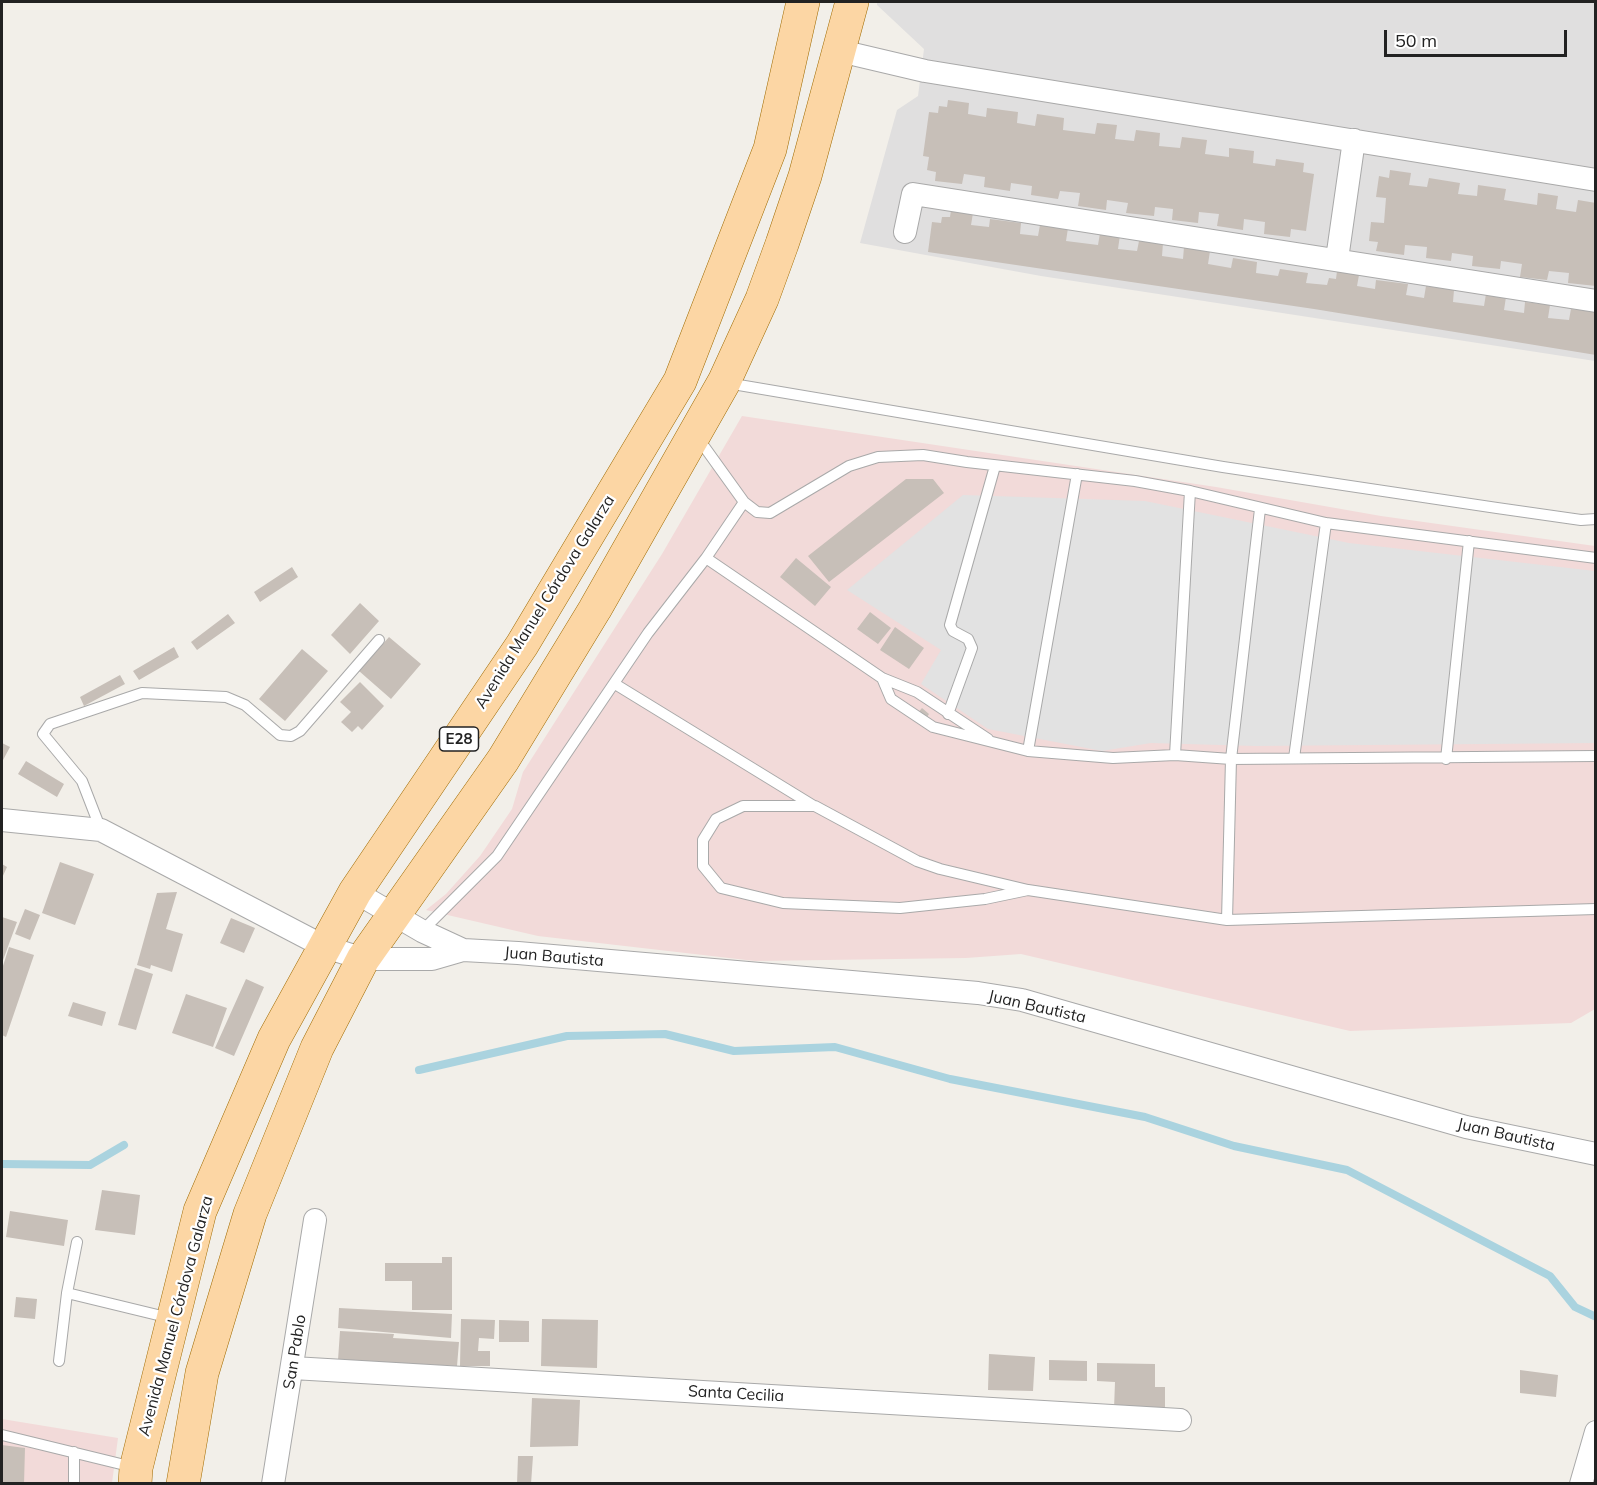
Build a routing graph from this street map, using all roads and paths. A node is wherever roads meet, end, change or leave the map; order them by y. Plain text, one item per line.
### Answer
1 (803, 2) edge
2 (852, 2) edge
3 (840, 51) junction
4 (1354, 140) junction
5 (1596, 180) edge
6 (905, 232) dead end
7 (1338, 259) junction
8 (1596, 301) edge
9 (724, 382) junction
10 (694, 434) junction
11 (995, 465) junction
12 (1077, 474) junction
13 (1190, 491) junction
14 (744, 502) junction
15 (1260, 509) junction
16 (1596, 519) edge
17 (1326, 523) junction
18 (1468, 541) junction
19 (706, 558) junction
20 (1596, 558) edge
21 (379, 640) dead end
22 (882, 678) junction
23 (615, 684) junction
24 (948, 714) junction
25 (988, 739) junction
26 (1028, 751) junction
27 (1175, 755) junction
28 (1596, 756) edge
29 (1294, 758) junction
30 (1231, 759) junction
31 (1446, 759) junction
32 (815, 806) junction
33 (2, 819) edge
34 (101, 830) junction
35 (1028, 890) junction
36 (355, 892) junction
37 (1596, 909) edge
38 (1227, 920) junction
39 (409, 922) junction
40 (323, 946) junction
41 (463, 950) junction
42 (363, 959) junction
43 (1596, 1154) edge
44 (315, 1220) dead end
45 (77, 1242) dead end
46 (67, 1293) junction
47 (173, 1319) junction
48 (59, 1361) dead end
49 (293, 1368) junction
50 (1180, 1419) dead end
51 (1596, 1432) edge
52 (2, 1434) edge
53 (74, 1452) junction
54 (136, 1476) edge
55 (74, 1484) edge
56 (183, 1484) edge
57 (273, 1484) edge
58 (1581, 1484) edge

1 - 36 main road, Avenida Manuel Córdova Galarza / E28
2 - 3 main road
3 - 4 street
3 - 9 main road
4 - 5 street
4 - 7 street
6 - 7 street
7 - 8 street
9 - 10 main road
9 - 16 lane
10 - 14 lane
10 - 39 main road
11 - 12 lane
11 - 14 lane
11 - 24 lane
12 - 13 lane
12 - 26 lane
13 - 15 lane
13 - 27 lane
14 - 19 lane
15 - 17 lane
15 - 30 lane
17 - 18 lane
17 - 29 lane
18 - 20 lane
18 - 31 lane
19 - 22 lane
19 - 23 lane
21 - 34 lane
22 - 24 lane
22 - 25 lane
23 - 32 lane
23 - 39 lane
24 - 25 lane
25 - 26 lane
26 - 27 lane
27 - 30 lane
28 - 31 lane
29 - 30 lane
29 - 31 lane
30 - 38 lane
32 - 35 lane
32 - 35 lane
33 - 34 street
34 - 40 street, Juan Bautista
35 - 38 lane
36 - 39 street, Juan Bautista
36 - 40 main road, Avenida Manuel Córdova Galarza / E28
37 - 38 lane
39 - 41 street, Juan Bautista
39 - 42 main road
40 - 42 street, Juan Bautista
40 - 47 main road, Avenida Manuel Córdova Galarza / E28
41 - 42 street, Juan Bautista
41 - 43 street, Juan Bautista
42 - 56 main road
44 - 49 street, San Pablo
45 - 46 lane
46 - 47 lane
46 - 48 lane
47 - 54 main road, Avenida Manuel Córdova Galarza / E28
49 - 50 street, Santa Cecilia
49 - 57 street, San Pablo
51 - 58 street
52 - 53 lane
53 - 54 lane
53 - 55 lane

